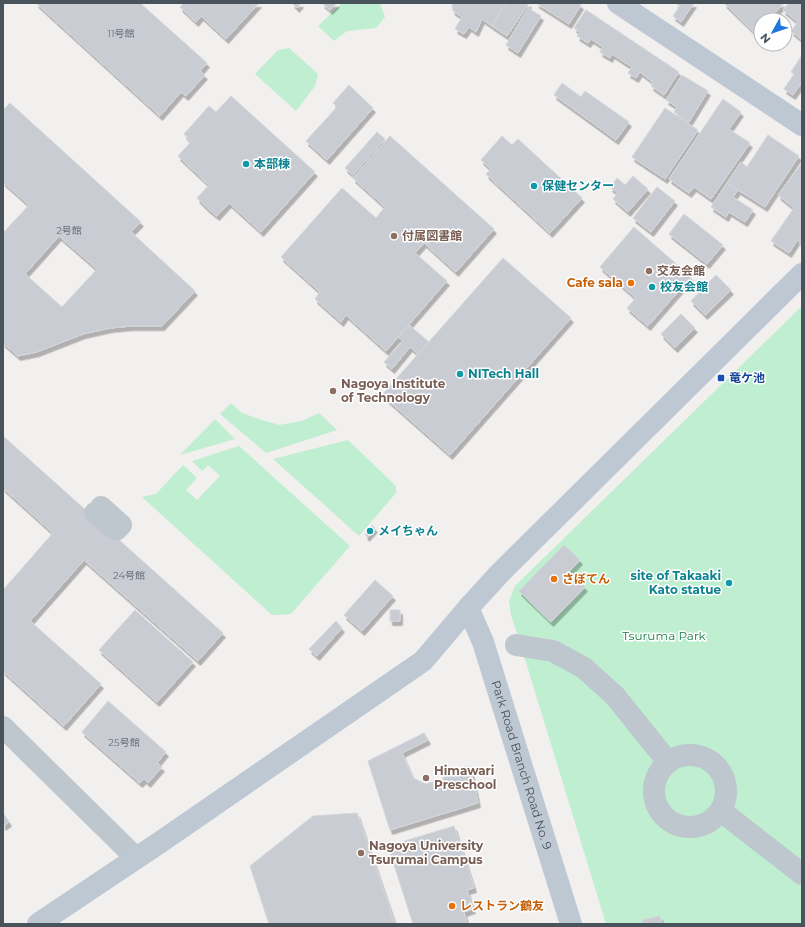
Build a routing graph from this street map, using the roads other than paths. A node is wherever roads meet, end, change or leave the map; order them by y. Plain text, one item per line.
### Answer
1 (618, 3) edge
2 (802, 126) edge
3 (802, 274) edge
4 (468, 608) junction
5 (516, 645) dead end
6 (3, 727) edge
7 (668, 762) junction
8 (721, 811) junction
9 (136, 858) junction
10 (802, 874) edge
11 (38, 924) edge
12 (571, 924) edge

1 - 2 street
3 - 4 street
4 - 9 street
4 - 12 street, Park Road Branch Road No. 9
5 - 7 street
6 - 9 street
7 - 8 street
7 - 8 street
8 - 10 street
9 - 11 street

